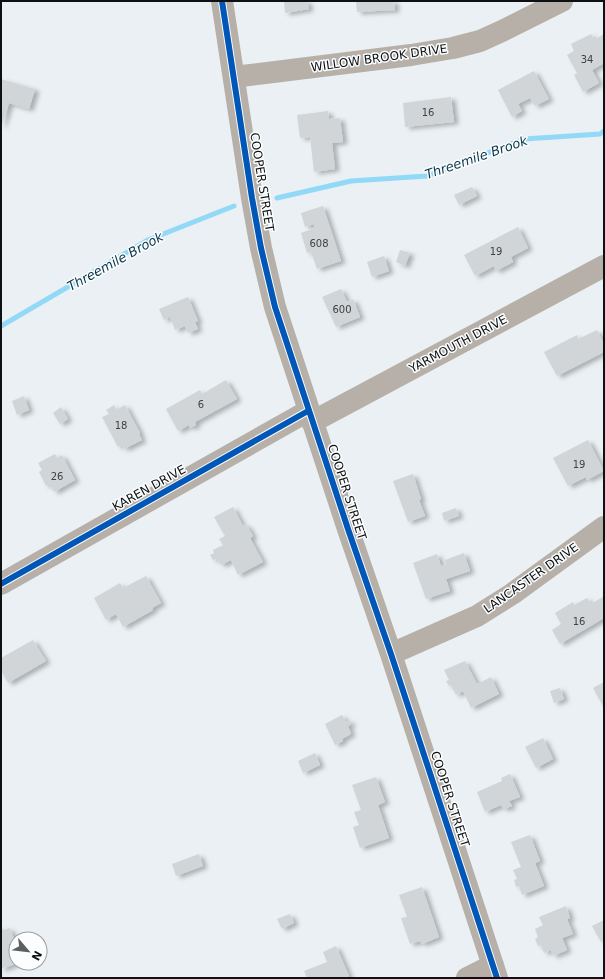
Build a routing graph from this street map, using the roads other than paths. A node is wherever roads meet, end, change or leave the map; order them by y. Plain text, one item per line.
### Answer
1 (222, 1) edge
2 (562, 1) edge
3 (234, 77) junction
4 (604, 266) edge
5 (310, 416) junction
6 (604, 527) edge
7 (1, 584) edge
8 (391, 654) junction
9 (495, 971) edge
10 (467, 978) edge

1 - 3 street, COOPER STREET
2 - 3 street, WILLOW BROOK DRIVE
3 - 5 street, COOPER STREET
4 - 5 street, YARMOUTH DRIVE
5 - 7 street, KAREN DRIVE
5 - 8 street, COOPER STREET
6 - 8 street, LANCASTER DRIVE
8 - 9 street, COOPER STREET
9 - 10 street

